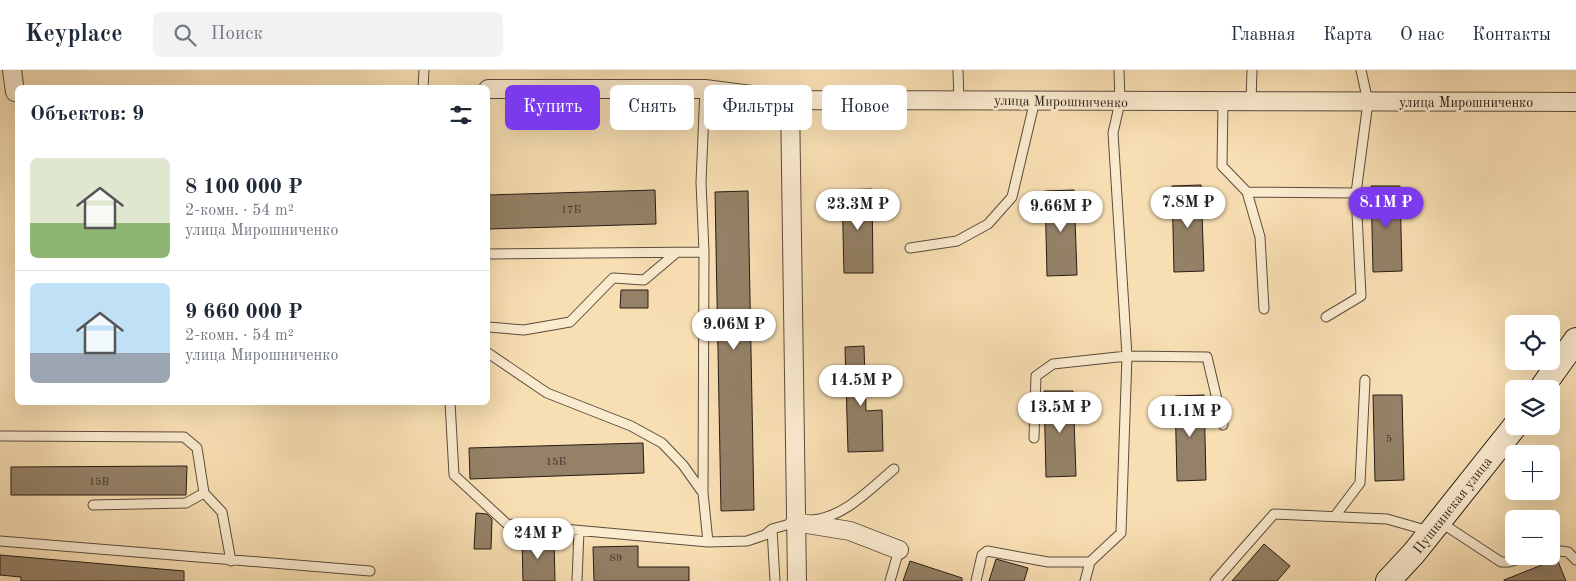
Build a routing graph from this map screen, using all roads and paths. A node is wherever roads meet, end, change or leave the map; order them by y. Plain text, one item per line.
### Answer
1 (12, 70) edge
2 (424, 70) edge
3 (958, 70) edge
4 (1119, 70) edge
5 (1252, 70) edge
6 (1361, 70) edge
7 (423, 85) edge
8 (704, 88) edge
9 (490, 89) edge
10 (11, 92) edge
11 (812, 100) edge
12 (1035, 100) junction
13 (959, 101) junction
14 (1251, 101) junction
15 (1120, 102) junction
16 (1223, 102) junction
17 (1368, 102) junction
18 (1576, 102) edge
19 (704, 119) edge
20 (790, 130) edge
21 (1247, 192) junction
22 (1356, 192) junction
23 (910, 248) dead end
24 (704, 252) junction
25 (676, 253) junction
26 (490, 254) edge
27 (1264, 309) dead end
28 (1326, 317) dead end
29 (490, 327) edge
30 (1576, 340) edge
31 (490, 354) edge
32 (1127, 356) junction
33 (1365, 380) dead end
34 (1547, 380) edge
35 (450, 405) edge
36 (1223, 425) dead end
37 (1508, 435) edge
38 (0, 436) edge
39 (1034, 438) dead end
40 (894, 469) dead end
41 (204, 493) junction
42 (703, 493) junction
43 (93, 505) dead end
44 (1335, 516) junction
45 (795, 522) junction
46 (1436, 526) junction
47 (772, 529) junction
48 (579, 531) junction
49 (0, 541) edge
50 (708, 542) junction
51 (899, 550) joint
52 (1560, 550) edge
53 (1576, 560) edge
54 (231, 561) junction
55 (1090, 562) junction
56 (1505, 562) edge
57 (370, 571) dead end
58 (577, 581) edge
59 (775, 581) edge
60 (797, 581) edge
61 (890, 581) edge
62 (976, 581) edge
63 (1085, 581) edge
64 (1215, 581) edge
65 (1388, 581) edge

1 - 10 street
2 - 7 lane
3 - 13 lane
4 - 15 lane
5 - 14 lane
6 - 17 lane
8 - 9 street, улица Мирошниченко
11 - 13 street, улица Мирошниченко
12 - 13 street, улица Мирошниченко
12 - 15 street, улица Мирошниченко
12 - 23 lane
14 - 16 street, улица Мирошниченко
14 - 17 street, улица Мирошниченко
15 - 16 street, улица Мирошниченко
15 - 32 lane
16 - 21 lane
17 - 18 street, улица Мирошниченко
17 - 22 lane
19 - 24 lane
20 - 45 street
21 - 22 lane
21 - 27 lane
22 - 28 lane
24 - 25 lane
24 - 42 lane
25 - 26 lane
25 - 29 lane
30 - 34 main road
31 - 42 lane
32 - 36 lane
32 - 39 lane
32 - 55 lane
33 - 44 lane
35 - 48 lane
37 - 46 main road, Пушкинская улица
38 - 41 lane
40 - 45 lane
41 - 43 lane
41 - 54 lane
42 - 50 lane
44 - 46 lane
44 - 64 lane
45 - 47 lane
45 - 51 street
45 - 60 street
46 - 56 lane
46 - 65 main road, Пушкинская улица
47 - 50 lane
47 - 59 lane
48 - 50 lane
48 - 58 lane
49 - 54 lane
51 - 61 lane
52 - 53 lane
54 - 57 lane
55 - 62 lane
55 - 63 lane

